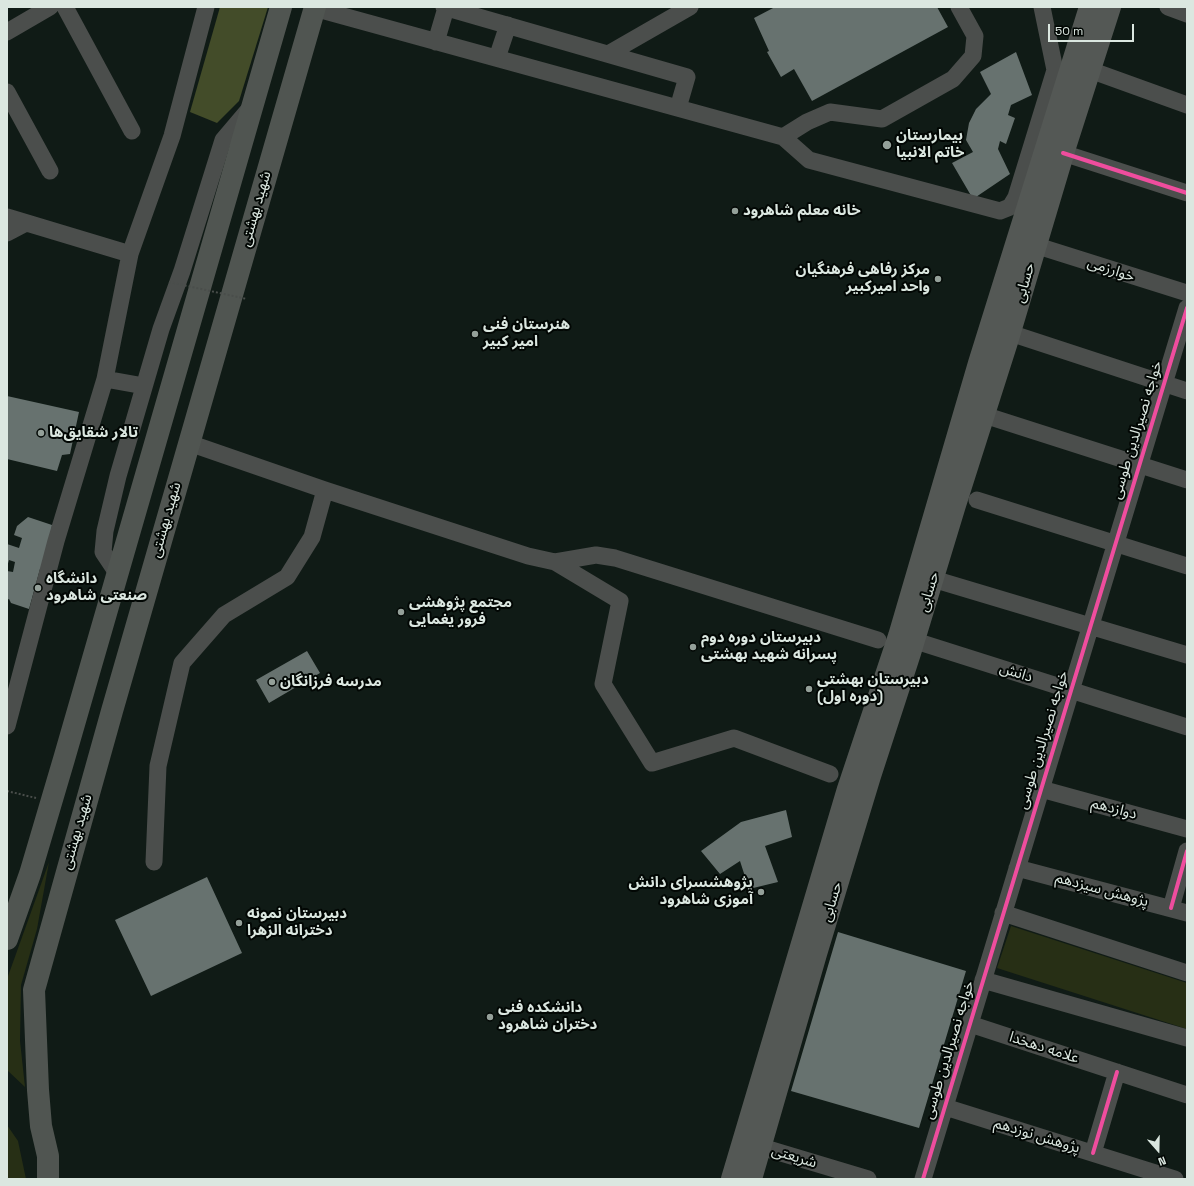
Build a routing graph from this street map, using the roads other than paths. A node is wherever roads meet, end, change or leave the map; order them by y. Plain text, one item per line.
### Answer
1 (50, 7) edge
2 (65, 7) edge
3 (206, 7) edge
4 (281, 7) edge
5 (314, 7) edge
6 (445, 7) edge
7 (690, 7) edge
8 (959, 7) edge
9 (1042, 7) edge
10 (1090, 7) edge
11 (1110, 7) edge
12 (1168, 7) edge
13 (351, 12) edge
14 (1187, 14) edge
15 (508, 25) junction
16 (7, 32) edge
17 (436, 42) junction
18 (608, 54) junction
19 (497, 58) junction
20 (1090, 70) junction
21 (7, 92) edge
22 (252, 105) junction
23 (1187, 105) edge
24 (678, 108) junction
25 (132, 131) dead end
26 (783, 137) junction
27 (1063, 154) junction
28 (50, 171) dead end
29 (1187, 193) edge
30 (7, 217) edge
31 (26, 223) junction
32 (7, 233) edge
33 (1027, 242) junction
34 (130, 254) junction
35 (1187, 293) edge
36 (1187, 308) edge
37 (1010, 333) junction
38 (105, 379) junction
39 (1164, 384) junction
40 (144, 386) junction
41 (1187, 391) edge
42 (984, 415) junction
43 (188, 442) junction
44 (1139, 465) junction
45 (1187, 480) edge
46 (325, 490) junction
47 (977, 500) dead end
48 (1115, 544) junction
49 (555, 562) junction
50 (1187, 566) edge
51 (117, 573) junction
52 (933, 579) junction
53 (1090, 626) junction
54 (907, 638) junction
55 (878, 640) dead end
56 (1187, 655) edge
57 (7, 674) edge
58 (17, 689) junction
59 (1071, 690) junction
60 (112, 711) junction
61 (7, 726) edge
62 (1187, 727) edge
63 (64, 759) junction
64 (830, 774) dead end
65 (1041, 789) junction
66 (1187, 829) edge
67 (1187, 851) edge
68 (154, 862) dead end
69 (1017, 868) junction
70 (1171, 908) junction
71 (1003, 913) junction
72 (1187, 913) edge
73 (7, 939) edge
74 (1187, 973) edge
75 (983, 980) junction
76 (970, 1024) junction
77 (1187, 1038) edge
78 (1118, 1072) junction
79 (1187, 1095) edge
80 (945, 1107) junction
81 (752, 1144) junction
82 (1093, 1153) junction
83 (48, 1156) junction
84 (48, 1179) edge
85 (58, 1179) edge
86 (732, 1179) edge
87 (751, 1179) edge
88 (868, 1179) edge
89 (923, 1179) edge
90 (1175, 1179) edge

1 - 16 street
2 - 25 street
3 - 34 street
4 - 22 highway
5 - 13 street
5 - 43 highway, شهید بهشتی
6 - 15 street
6 - 17 street
7 - 18 street
8 - 26 street
9 - 26 street
10 - 33 main road, حسابی
11 - 20 main road, حسابی
12 - 14 street
13 - 17 street
15 - 18 street
15 - 19 street
17 - 19 street
18 - 24 street
19 - 24 street
20 - 23 street
20 - 27 main road, حسابی
21 - 28 street
22 - 40 street
22 - 51 highway
24 - 26 street
27 - 29 street
27 - 33 main road, حسابی
30 - 31 street
31 - 32 street
31 - 34 street
33 - 35 street, خوارزمی
33 - 37 main road, حسابی
33 - 54 main road, حسابی
34 - 38 street
36 - 39 street, خواجه نصیرالدین طوسی
37 - 39 street
37 - 42 main road, حسابی
38 - 40 street
38 - 58 street
39 - 41 street
39 - 44 street, خواجه نصیرالدین طوسی
40 - 51 street
42 - 44 street
42 - 52 main road, حسابی
43 - 46 street
43 - 60 highway, شهید بهشتی
44 - 45 street
44 - 48 street, خواجه نصیرالدین طوسی
46 - 49 street
46 - 68 street
47 - 48 street
48 - 50 street
48 - 53 street, خواجه نصیرالدین طوسی
49 - 55 street
49 - 64 street
51 - 63 highway
52 - 53 street
52 - 54 main road, حسابی
53 - 56 street
53 - 59 street, خواجه نصیرالدین طوسی
54 - 59 street, دانش
54 - 81 main road, حسابی
57 - 58 street
58 - 61 street
59 - 62 street, دانش
59 - 65 street, خواجه نصیرالدین طوسی
60 - 63 highway
60 - 83 highway, شهید بهشتی
63 - 73 highway
65 - 66 street, دوازدهم
65 - 69 street, خواجه نصیرالدین طوسی
67 - 70 street
69 - 70 street, پژوهش سیزدهم
69 - 71 street, خواجه نصیرالدین طوسی
70 - 72 street, پژوهش سیزدهم
71 - 74 street
71 - 75 street, خواجه نصیرالدین طوسی
75 - 76 street, خواجه نصیرالدین طوسی
75 - 77 street
76 - 78 street, علامه دهخدا
76 - 80 street, خواجه نصیرالدین طوسی
78 - 79 street, علامه دهخدا
78 - 82 street
80 - 82 street, پژوهش نوزدهم
80 - 89 street, خواجه نصیرالدین طوسی
81 - 86 main road, حسابی
81 - 87 main road, حسابی
81 - 88 street, شریعتی
82 - 90 street, پژوهش نوزدهم
83 - 84 highway, شهید بهشتی
83 - 85 main road

